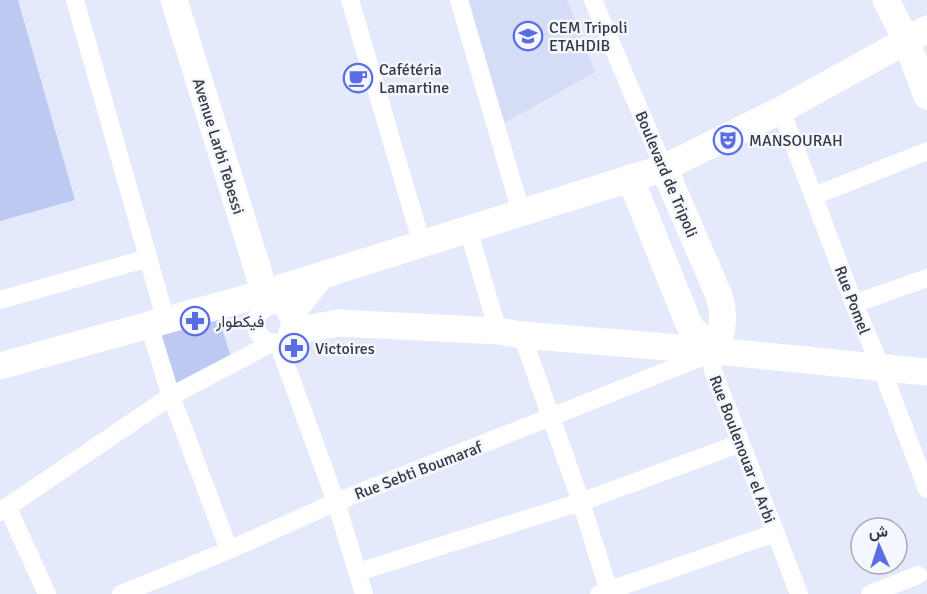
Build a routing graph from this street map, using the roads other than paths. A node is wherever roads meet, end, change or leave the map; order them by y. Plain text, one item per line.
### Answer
1 (75, 0) edge
2 (174, 0) edge
3 (350, 0) edge
4 (459, 0) edge
5 (593, 0) edge
6 (886, 0) edge
7 (916, 35) edge
8 (927, 96) edge
9 (780, 110) junction
10 (927, 151) edge
11 (664, 168) junction
12 (630, 178) junction
13 (814, 196) junction
14 (521, 212) junction
15 (468, 229) junction
16 (422, 244) junction
17 (148, 258) junction
18 (321, 276) junction
19 (927, 278) edge
20 (0, 300) edge
21 (262, 303) junction
22 (854, 304) junction
23 (158, 323) junction
24 (283, 332) junction
25 (510, 333) junction
26 (716, 351) junction
27 (0, 366) edge
28 (881, 367) junction
29 (927, 372) edge
30 (171, 396) junction
31 (550, 419) junction
32 (741, 443) junction
33 (927, 489) edge
34 (336, 502) junction
35 (581, 502) junction
36 (4, 510) edge
37 (774, 533) junction
38 (229, 550) junction
39 (357, 572) junction
40 (918, 575) dead end
41 (640, 587) edge
42 (604, 592) edge
43 (47, 594) edge
44 (121, 594) edge
45 (364, 594) edge
46 (799, 594) edge
47 (870, 594) edge

1 - 17 street
2 - 21 street, Avenue Larbi Tebessi
3 - 16 street
4 - 14 street
5 - 11 street, Boulevard de Tripoli
6 - 7 street
7 - 8 street
7 - 9 street
9 - 11 street
9 - 13 street, Rue Pomel
10 - 13 street
11 - 12 street
11 - 26 street, Boulevard de Tripoli
12 - 14 street
12 - 26 street, Rue Boulenouar el Arbi
13 - 22 street, Rue Pomel
14 - 15 street
15 - 16 street
15 - 25 street
16 - 18 street
17 - 20 street
17 - 23 street
18 - 21 street
18 - 24 street
19 - 22 street
21 - 23 street
21 - 24 street
21 - 24 street
22 - 28 street, Rue Pomel
23 - 27 street
23 - 30 street
24 - 25 street
24 - 30 street
24 - 34 street
25 - 26 street
25 - 31 street
26 - 28 street
26 - 31 street, Rue Sebti Boumaraf
26 - 32 street, Rue Boulenouar el Arbi
28 - 29 street
28 - 33 street, Rue Pomel
30 - 36 street
30 - 38 street
31 - 34 street, Rue Sebti Boumaraf
31 - 35 street
32 - 35 street
32 - 37 street, Rue Boulenouar el Arbi
34 - 38 street, Rue Sebti Boumaraf
34 - 39 street
35 - 39 street
35 - 42 street
36 - 43 street
37 - 41 street
37 - 46 street, Rue Boulenouar el Arbi
38 - 44 street, Rue Sebti Boumaraf
39 - 45 street
40 - 47 street
41 - 42 street

